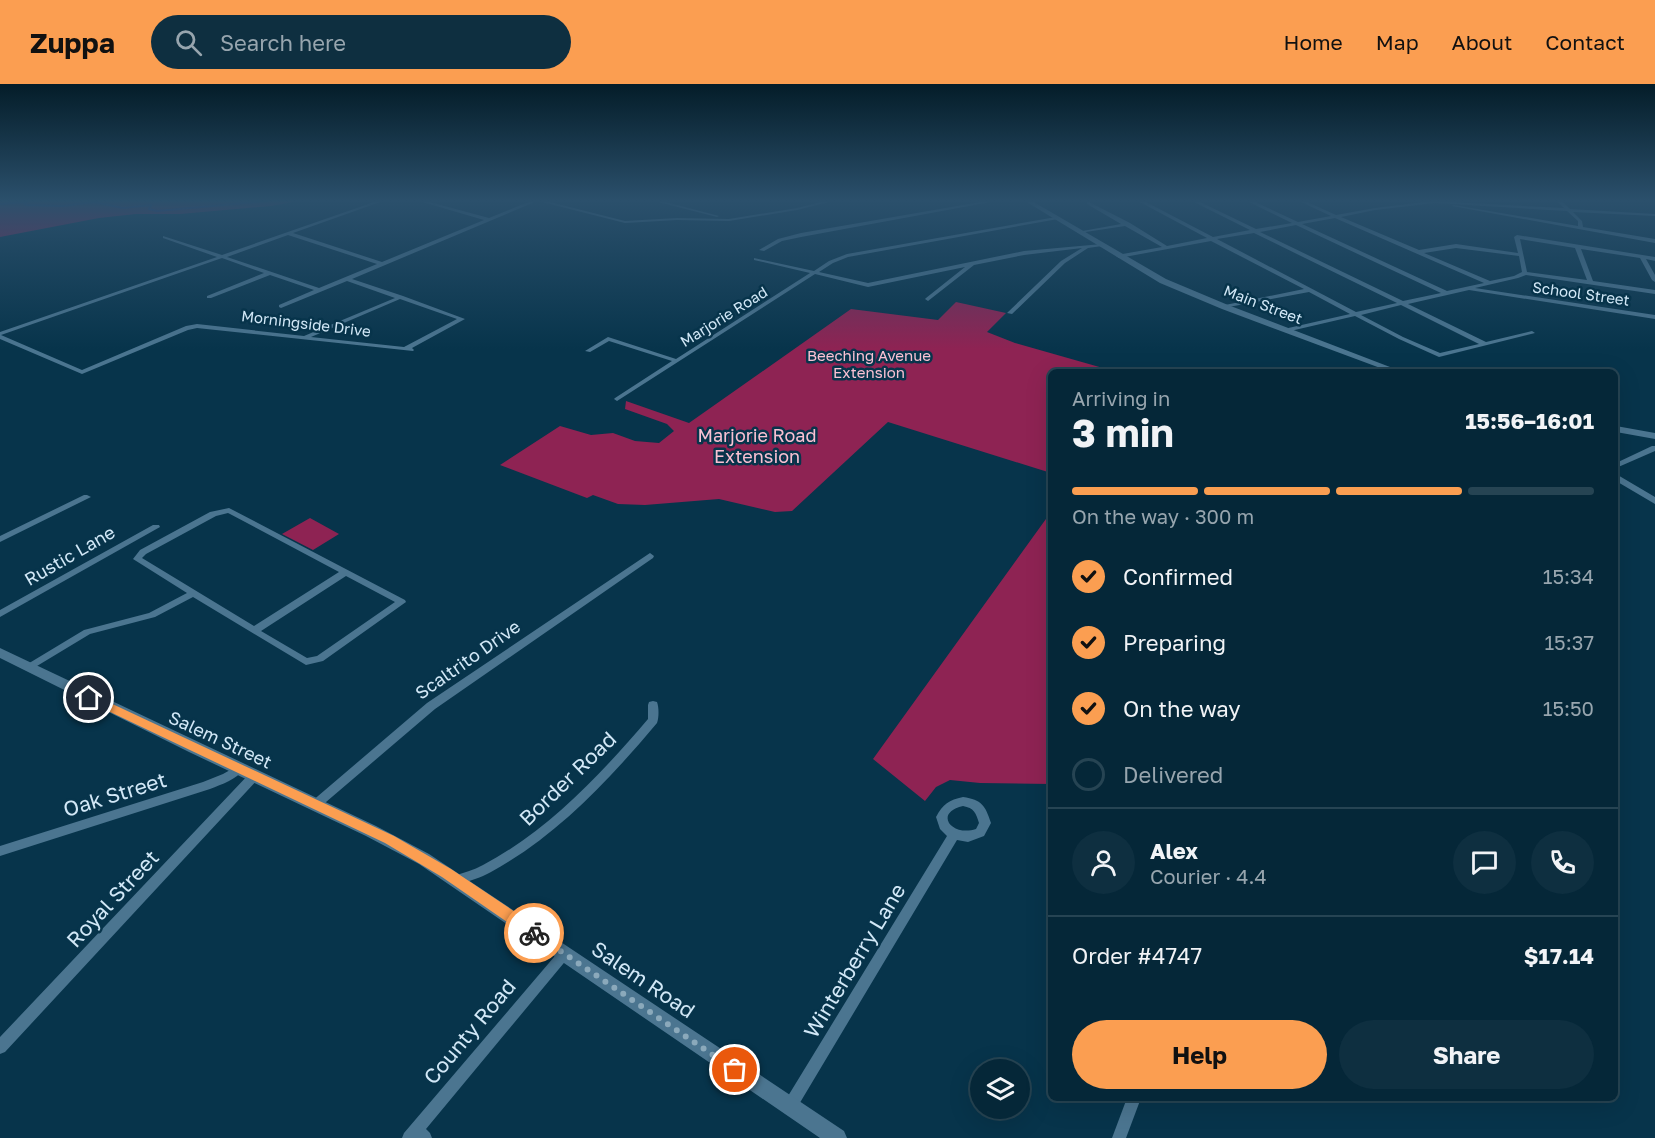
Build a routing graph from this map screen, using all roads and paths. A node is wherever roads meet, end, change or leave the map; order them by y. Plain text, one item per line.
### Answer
1 (205, 250) edge
2 (244, 250) edge
3 (339, 250) edge
4 (415, 250) edge
5 (879, 250) edge
6 (1044, 250) edge
7 (1084, 250) edge
8 (1109, 250) edge
9 (1149, 250) edge
10 (1234, 250) edge
11 (1295, 250) edge
12 (1354, 250) edge
13 (1415, 250) edge
14 (1430, 250) edge
15 (1486, 250) edge
16 (1520, 250) edge
17 (1579, 250) edge
18 (1604, 250) edge
19 (1419, 252) junction
20 (1521, 255) junction
21 (1119, 256) junction
22 (1642, 256) junction
23 (225, 257) junction
24 (756, 259) dead end
25 (1655, 259) edge
26 (381, 264) junction
27 (972, 264) junction
28 (270, 273) junction
29 (1525, 273) junction
30 (815, 274) junction
31 (346, 279) junction
32 (1655, 280) edge
33 (1591, 283) junction
34 (1489, 284) junction
35 (1468, 288) junction
36 (318, 290) junction
37 (1309, 290) junction
38 (1655, 292) edge
39 (1447, 293) junction
40 (209, 297) dead end
41 (401, 297) junction
42 (928, 299) dead end
43 (1402, 303) junction
44 (281, 306) dead end
45 (1225, 307) junction
46 (1010, 313) dead end
47 (1356, 314) junction
48 (1655, 317) edge
49 (1286, 330) junction
50 (1532, 333) dead end
51 (0, 335) edge
52 (305, 338) junction
53 (1485, 344) junction
54 (588, 351) dead end
55 (677, 361) junction
56 (1390, 369) edge
57 (617, 399) dead end
58 (1618, 429) edge
59 (1655, 436) edge
60 (1655, 448) edge
61 (1618, 465) edge
62 (1618, 478) edge
63 (87, 497) dead end
64 (1655, 501) edge
65 (156, 527) dead end
66 (0, 539) edge
67 (650, 556) dead end
68 (346, 572) junction
69 (192, 594) junction
70 (0, 614) edge
71 (254, 631) junction
72 (0, 653) edge
73 (29, 668) junction
74 (653, 705) dead end
75 (239, 769) junction
76 (254, 776) junction
77 (315, 805) junction
78 (954, 835) dead end
79 (0, 851) edge
80 (424, 859) joint
81 (457, 880) junction
82 (564, 954) junction
83 (0, 1047) edge
84 (1133, 1101) edge
85 (790, 1106) junction
86 (417, 1135) edge
87 (837, 1138) edge
88 (1119, 1138) edge

1 - 23 street
2 - 23 street
3 - 26 street
4 - 26 street
5 - 30 street, Marjorie Road
6 - 27 street
7 - 46 street
8 - 21 street, Main Street
9 - 21 street
10 - 37 street
11 - 43 street
12 - 39 street
13 - 19 street
14 - 19 street
15 - 20 street
16 - 20 street
17 - 33 street
18 - 22 street
19 - 34 street
20 - 29 street
21 - 45 street, Main Street
22 - 25 street
22 - 32 street
23 - 28 street
23 - 51 street
24 - 30 street
26 - 31 street
27 - 30 street
27 - 42 street
28 - 36 street
28 - 40 street
29 - 33 street
29 - 34 street
30 - 55 street, Marjorie Road
31 - 36 street
31 - 41 street
33 - 38 street
34 - 35 street
35 - 39 street
35 - 48 street, School Street
36 - 44 street
37 - 45 street
37 - 47 street
39 - 43 street
41 - 52 street
41 - 52 street, Morningside Drive
43 - 47 street
43 - 53 street
45 - 49 street, Main Street
47 - 49 street
47 - 53 street
49 - 56 street, Main Street
50 - 53 street
51 - 52 street, Morningside Drive
54 - 55 street
55 - 57 street, Marjorie Road
58 - 59 street
60 - 61 street
62 - 64 street
63 - 66 street
65 - 70 street, Rustic Lane
67 - 77 street, Scaltrito Drive
68 - 69 street
68 - 71 street
68 - 71 street
69 - 71 street
69 - 73 street
72 - 73 street, Salem Street
73 - 75 street, Salem Street
74 - 81 street, Border Road
75 - 76 street, Salem Street
75 - 79 street, Oak Street
76 - 77 street, Salem Street
76 - 83 street, Royal Street
77 - 80 street, Salem Street
78 - 85 street, Winterberry Lane
80 - 81 street, Salem Road
81 - 82 street, Salem Road
82 - 85 street, Salem Road
82 - 86 street, County Road
84 - 88 street
85 - 87 street, Salem Road

